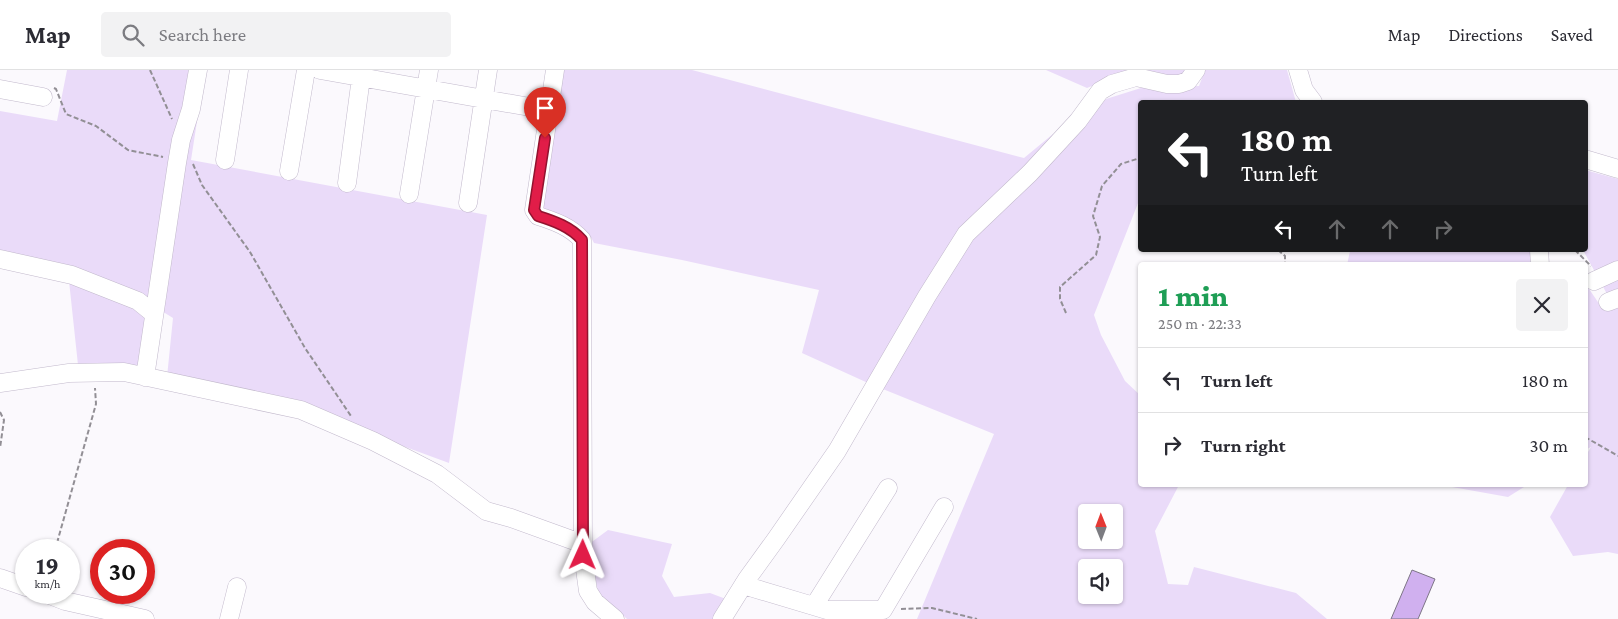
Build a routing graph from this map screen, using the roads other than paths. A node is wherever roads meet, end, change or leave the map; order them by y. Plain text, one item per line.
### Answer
1 (198, 70) edge
2 (240, 70) edge
3 (306, 70) edge
4 (320, 70) edge
5 (429, 70) edge
6 (488, 70) edge
7 (545, 70) edge
8 (554, 70) edge
9 (1196, 70) edge
10 (1298, 70) edge
11 (362, 74) edge
12 (0, 89) edge
13 (427, 89) junction
14 (45, 92) road end
15 (484, 99) junction
16 (1312, 100) edge
17 (541, 109) junction
18 (225, 160) dead end
19 (1588, 160) edge
20 (1618, 169) edge
21 (289, 171) dead end
22 (347, 183) dead end
23 (409, 194) dead end
24 (526, 202) dead end
25 (468, 203) dead end
26 (0, 259) edge
27 (1618, 270) edge
28 (1594, 281) dead end
29 (154, 314) junction
30 (145, 377) junction
31 (0, 383) edge
32 (888, 488) dead end
33 (944, 507) dead end
34 (583, 544) junction
35 (0, 578) edge
36 (15, 583) edge
37 (743, 585) junction
38 (237, 587) dead end
39 (80, 604) edge
40 (814, 606) junction
41 (145, 619) edge
42 (229, 619) edge
43 (615, 619) edge
44 (722, 619) edge

1 - 29 street
2 - 18 street
3 - 21 street
4 - 11 street
5 - 13 street
6 - 15 street
7 - 17 street
8 - 34 street
9 - 37 street
10 - 16 street
11 - 13 street
11 - 22 street
12 - 14 street
13 - 15 street
13 - 23 street
15 - 17 street
15 - 25 street
17 - 24 street
19 - 20 street
26 - 29 street
27 - 28 street
29 - 30 street
30 - 31 street
30 - 34 street
32 - 40 street
33 - 40 street
34 - 43 street
35 - 36 street
37 - 40 street
37 - 44 street
38 - 42 street
39 - 41 street

